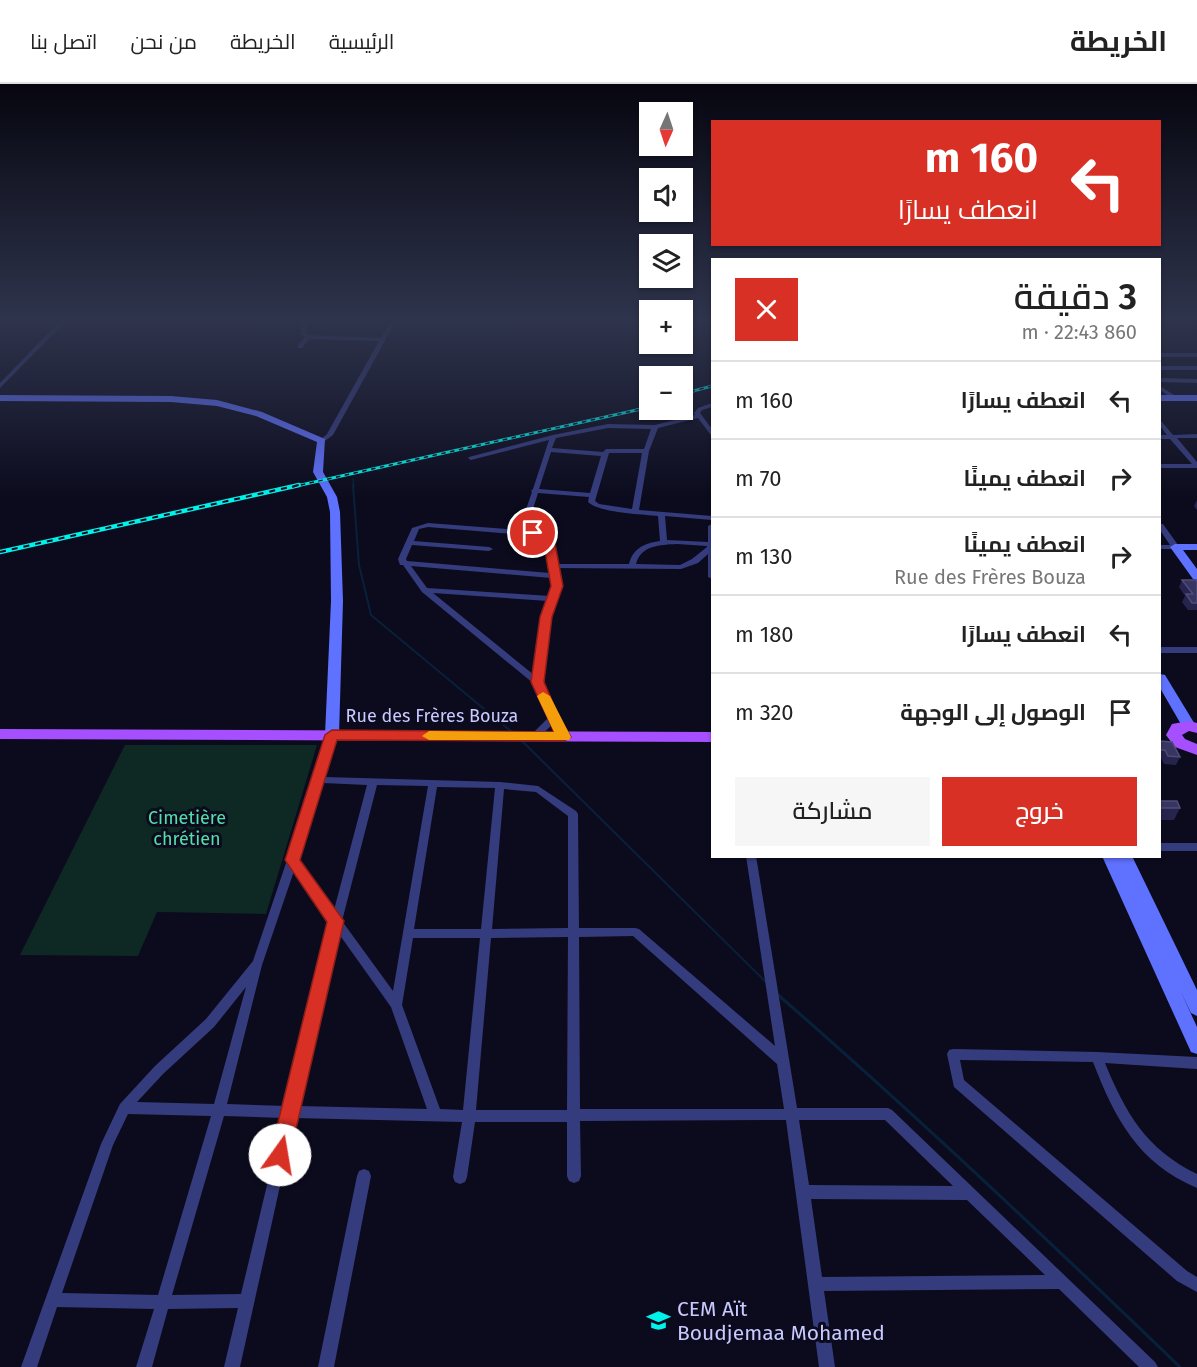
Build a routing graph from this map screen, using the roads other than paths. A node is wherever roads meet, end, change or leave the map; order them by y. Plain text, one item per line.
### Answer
1 (361, 379) edge
2 (1161, 380) edge
3 (1197, 381) edge
4 (1161, 389) edge
5 (0, 398) edge
6 (1161, 398) edge
7 (1174, 398) junction
8 (1197, 398) edge
9 (711, 405) edge
10 (698, 416) junction
11 (1161, 424) edge
12 (655, 427) junction
13 (711, 432) edge
14 (1197, 436) edge
15 (553, 437) junction
16 (1161, 437) edge
17 (1172, 437) junction
18 (322, 441) junction
19 (548, 450) junction
20 (646, 451) junction
21 (604, 454) junction
22 (471, 458) dead end
23 (1161, 465) edge
24 (1197, 466) edge
25 (534, 491) junction
26 (593, 495) junction
27 (634, 512) junction
28 (661, 514) junction
29 (711, 518) edge
30 (1161, 527) edge
31 (522, 532) junction
32 (664, 542) junction
33 (409, 543) junction
34 (711, 546) edge
35 (711, 547) edge
36 (1161, 547) edge
37 (1175, 547) junction
38 (1194, 548) edge
39 (489, 549) dead end
40 (403, 562) junction
41 (553, 566) junction
42 (632, 567) junction
43 (554, 576) junction
44 (1197, 577) edge
45 (424, 590) junction
46 (553, 599) junction
47 (1161, 650) edge
48 (1197, 650) edge
49 (1161, 679) edge
50 (537, 682) junction
51 (553, 719) junction
52 (1193, 727) edge
53 (0, 734) edge
54 (332, 735) junction
55 (530, 736) junction
56 (564, 737) junction
57 (711, 737) edge
58 (1161, 739) edge
59 (1176, 739) junction
60 (1197, 750) edge
61 (319, 780) junction
62 (373, 781) junction
63 (433, 784) junction
64 (501, 785) junction
65 (1161, 846) edge
66 (1197, 847) edge
67 (751, 858) edge
68 (1111, 858) edge
69 (1125, 858) edge
70 (292, 860) junction
71 (335, 921) junction
72 (574, 932) junction
73 (487, 933) junction
74 (408, 934) junction
75 (258, 963) junction
76 (1174, 978) junction
77 (396, 1005) junction
78 (1197, 1008) edge
79 (1197, 1046) edge
80 (1097, 1057) junction
81 (783, 1061) junction
82 (1197, 1063) edge
83 (124, 1108) junction
84 (219, 1110) junction
85 (289, 1113) junction
86 (574, 1114) junction
87 (791, 1115) junction
88 (436, 1116) junction
89 (469, 1116) junction
90 (364, 1176) dead end
91 (574, 1176) dead end
92 (460, 1177) dead end
93 (1197, 1181) edge
94 (803, 1192) junction
95 (970, 1193) junction
96 (1062, 1282) junction
97 (816, 1284) junction
98 (1197, 1285) edge
99 (52, 1300) junction
100 (247, 1301) junction
101 (163, 1302) junction
102 (29, 1367) edge
103 (144, 1367) edge
104 (232, 1367) edge
105 (326, 1367) edge
106 (827, 1367) edge
107 (1150, 1367) edge

1 - 18 street
2 - 3 street
4 - 7 street
5 - 18 main road
6 - 7 main road
7 - 8 main road
9 - 10 street
10 - 12 street
10 - 13 street
11 - 17 street
12 - 15 street
12 - 20 street
14 - 17 street
15 - 19 street
15 - 22 street
16 - 17 street
17 - 24 street
18 - 54 main road
19 - 21 street
19 - 25 street
20 - 21 street
20 - 27 street
21 - 26 street
23 - 24 street
25 - 26 street
25 - 31 street
26 - 27 street
27 - 28 street
28 - 29 street
28 - 32 street
30 - 37 street
31 - 33 street
31 - 41 street
32 - 34 street
32 - 42 street
33 - 39 street
33 - 40 street
35 - 42 street
36 - 37 street
37 - 38 main road
37 - 44 main road
40 - 43 street
40 - 45 street
41 - 42 street
41 - 43 street
43 - 46 street
45 - 46 street
45 - 50 street
46 - 50 street
47 - 48 street
49 - 52 main road
50 - 51 street
51 - 55 street
51 - 56 street
52 - 59 main road
53 - 54 main road, Rue des Frères Bouza
54 - 55 main road, Rue des Frères Bouza
54 - 61 street
55 - 56 main road, Rue des Frères Bouza
56 - 57 main road, Rue des Frères Bouza
58 - 59 main road
59 - 60 main road
61 - 62 street
61 - 70 street
62 - 63 street
62 - 71 street
63 - 64 street
63 - 74 street
64 - 72 street
64 - 73 street
65 - 66 street
67 - 81 street
68 - 76 main road
69 - 76 main road
70 - 71 street
70 - 75 street
71 - 77 street
71 - 85 street
72 - 73 street
72 - 81 street
72 - 86 street
73 - 74 street
73 - 89 street
74 - 77 street
75 - 83 street
75 - 84 street
76 - 78 main road
76 - 79 main road
77 - 88 street
80 - 82 street
80 - 93 street
80 - 98 street
81 - 87 street
83 - 84 street
83 - 99 street
84 - 85 street
84 - 101 street
85 - 88 street
85 - 100 street
86 - 87 street
86 - 89 street
86 - 91 street
87 - 94 street
87 - 95 street
88 - 89 street
89 - 92 street
90 - 105 street
94 - 95 street
94 - 97 street
95 - 96 street
96 - 97 street
96 - 107 street
97 - 106 street
99 - 101 street
99 - 102 street
100 - 101 street
100 - 104 street
101 - 103 street

